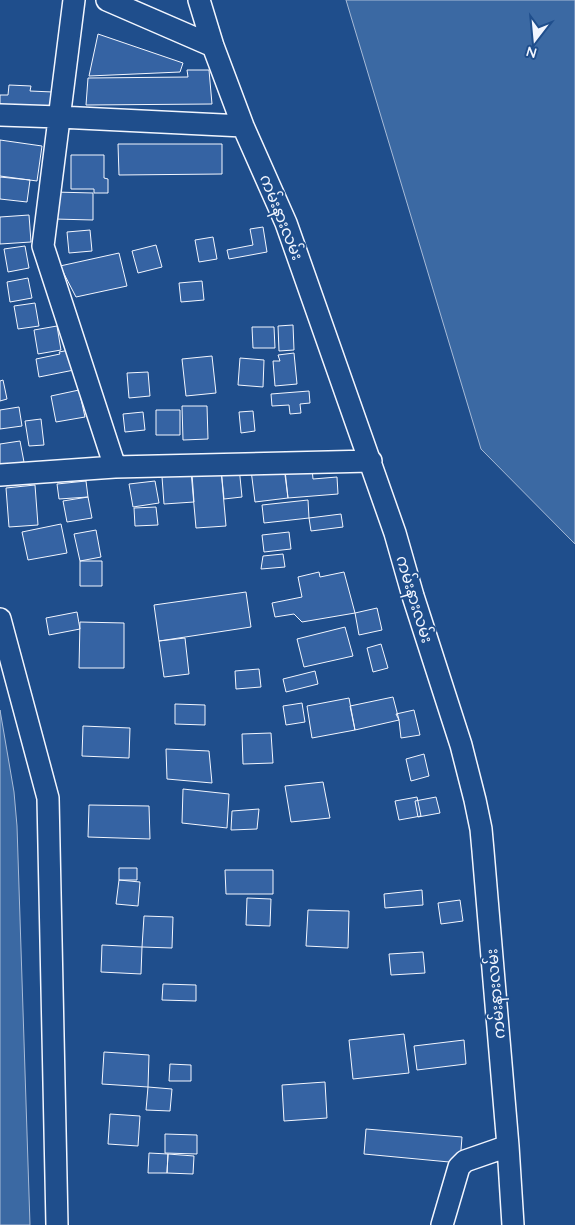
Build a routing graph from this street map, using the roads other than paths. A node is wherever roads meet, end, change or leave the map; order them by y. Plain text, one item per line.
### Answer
1 (74, 0) edge
2 (107, 0) edge
3 (199, 0) edge
4 (213, 46) junction
5 (0, 115) edge
6 (59, 116) junction
7 (243, 126) junction
8 (371, 461) junction
9 (115, 467) junction
10 (0, 475) edge
11 (0, 619) edge
12 (508, 1146) junction
13 (57, 1225) edge
14 (442, 1225) edge
15 (513, 1225) edge

1 - 6 street
2 - 4 street
3 - 4 street, ကမ်းနားလမ်း
4 - 7 street, ကမ်းနားလမ်း
5 - 6 street
6 - 7 street
6 - 9 street
7 - 8 street, ကမ်းနားလမ်း
8 - 9 street
8 - 12 street, ကမ်းနားလမ်း
9 - 10 street
11 - 13 street
12 - 14 street
12 - 15 street, ကမ်းနားလမ်း

